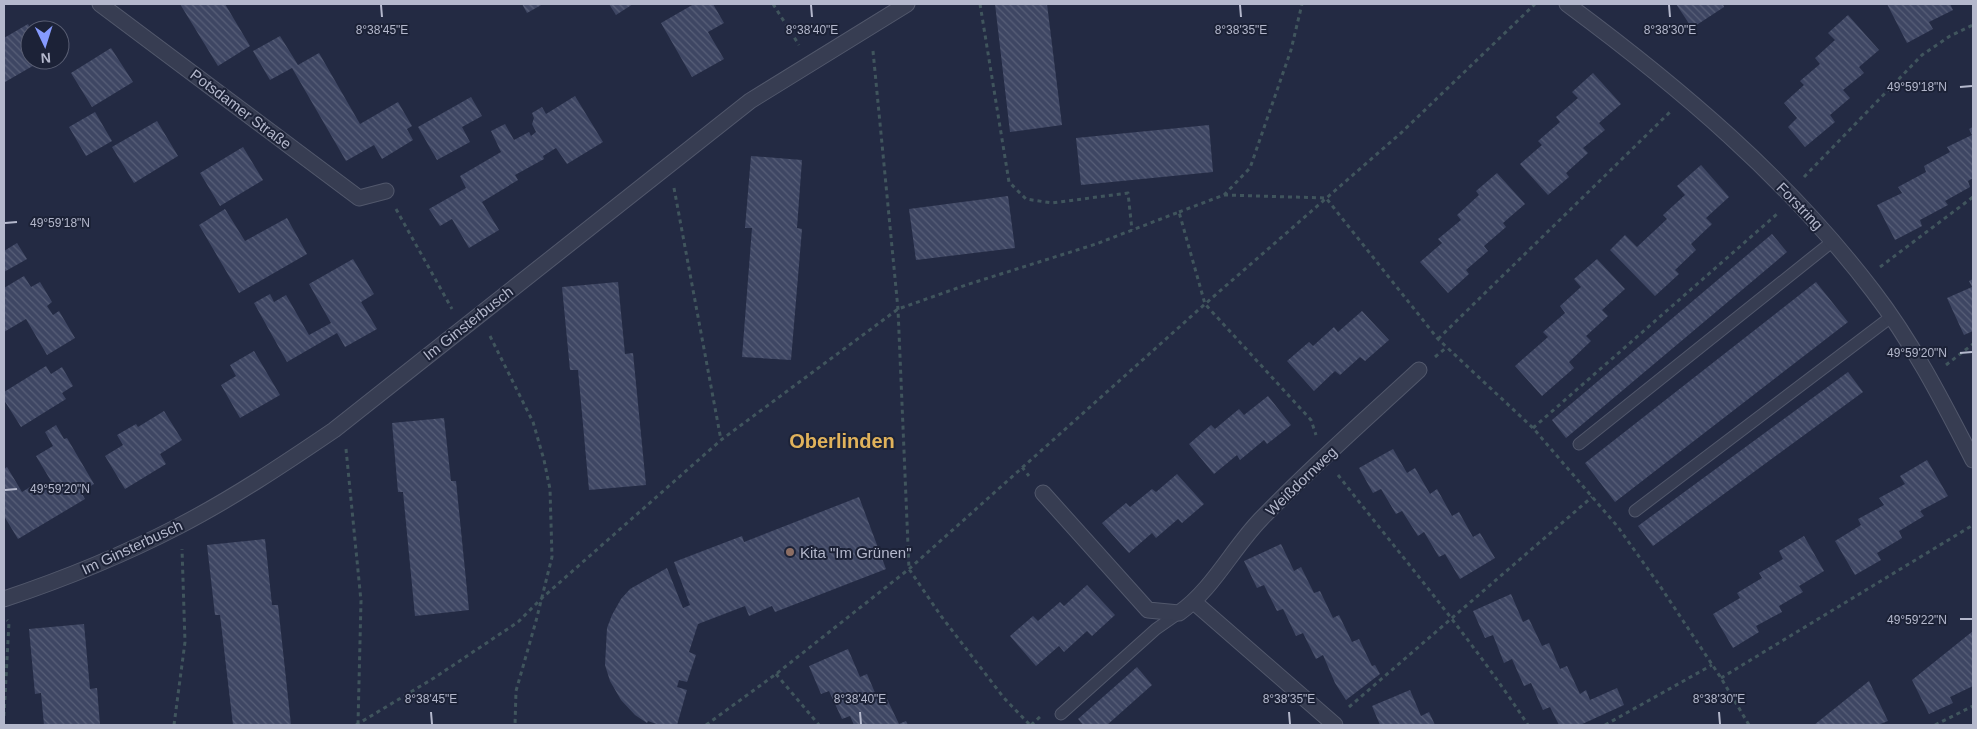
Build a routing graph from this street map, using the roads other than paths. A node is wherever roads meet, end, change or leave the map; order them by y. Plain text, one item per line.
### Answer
1 (100, 4) edge
2 (907, 4) edge
3 (1566, 4) edge
4 (386, 191) road end
5 (1833, 241) junction
6 (1891, 317) junction
7 (1419, 370) dead end
8 (1579, 444) dead end
9 (1973, 460) edge
10 (1043, 492) dead end
11 (1635, 510) dead end
12 (4, 599) edge
13 (1194, 602) junction
14 (1179, 613) junction
15 (1061, 714) dead end
16 (1334, 723) edge

1 - 4 street, Potsdamer Straße
2 - 12 street, Im Ginsterbusch
3 - 5 street, Forstring
5 - 6 street, Forstring
5 - 8 lane
6 - 9 street, Forstring
6 - 11 lane
7 - 13 street, Weißdornweg
10 - 14 street
13 - 14 street, Weißdornweg
13 - 16 street
14 - 15 lane

